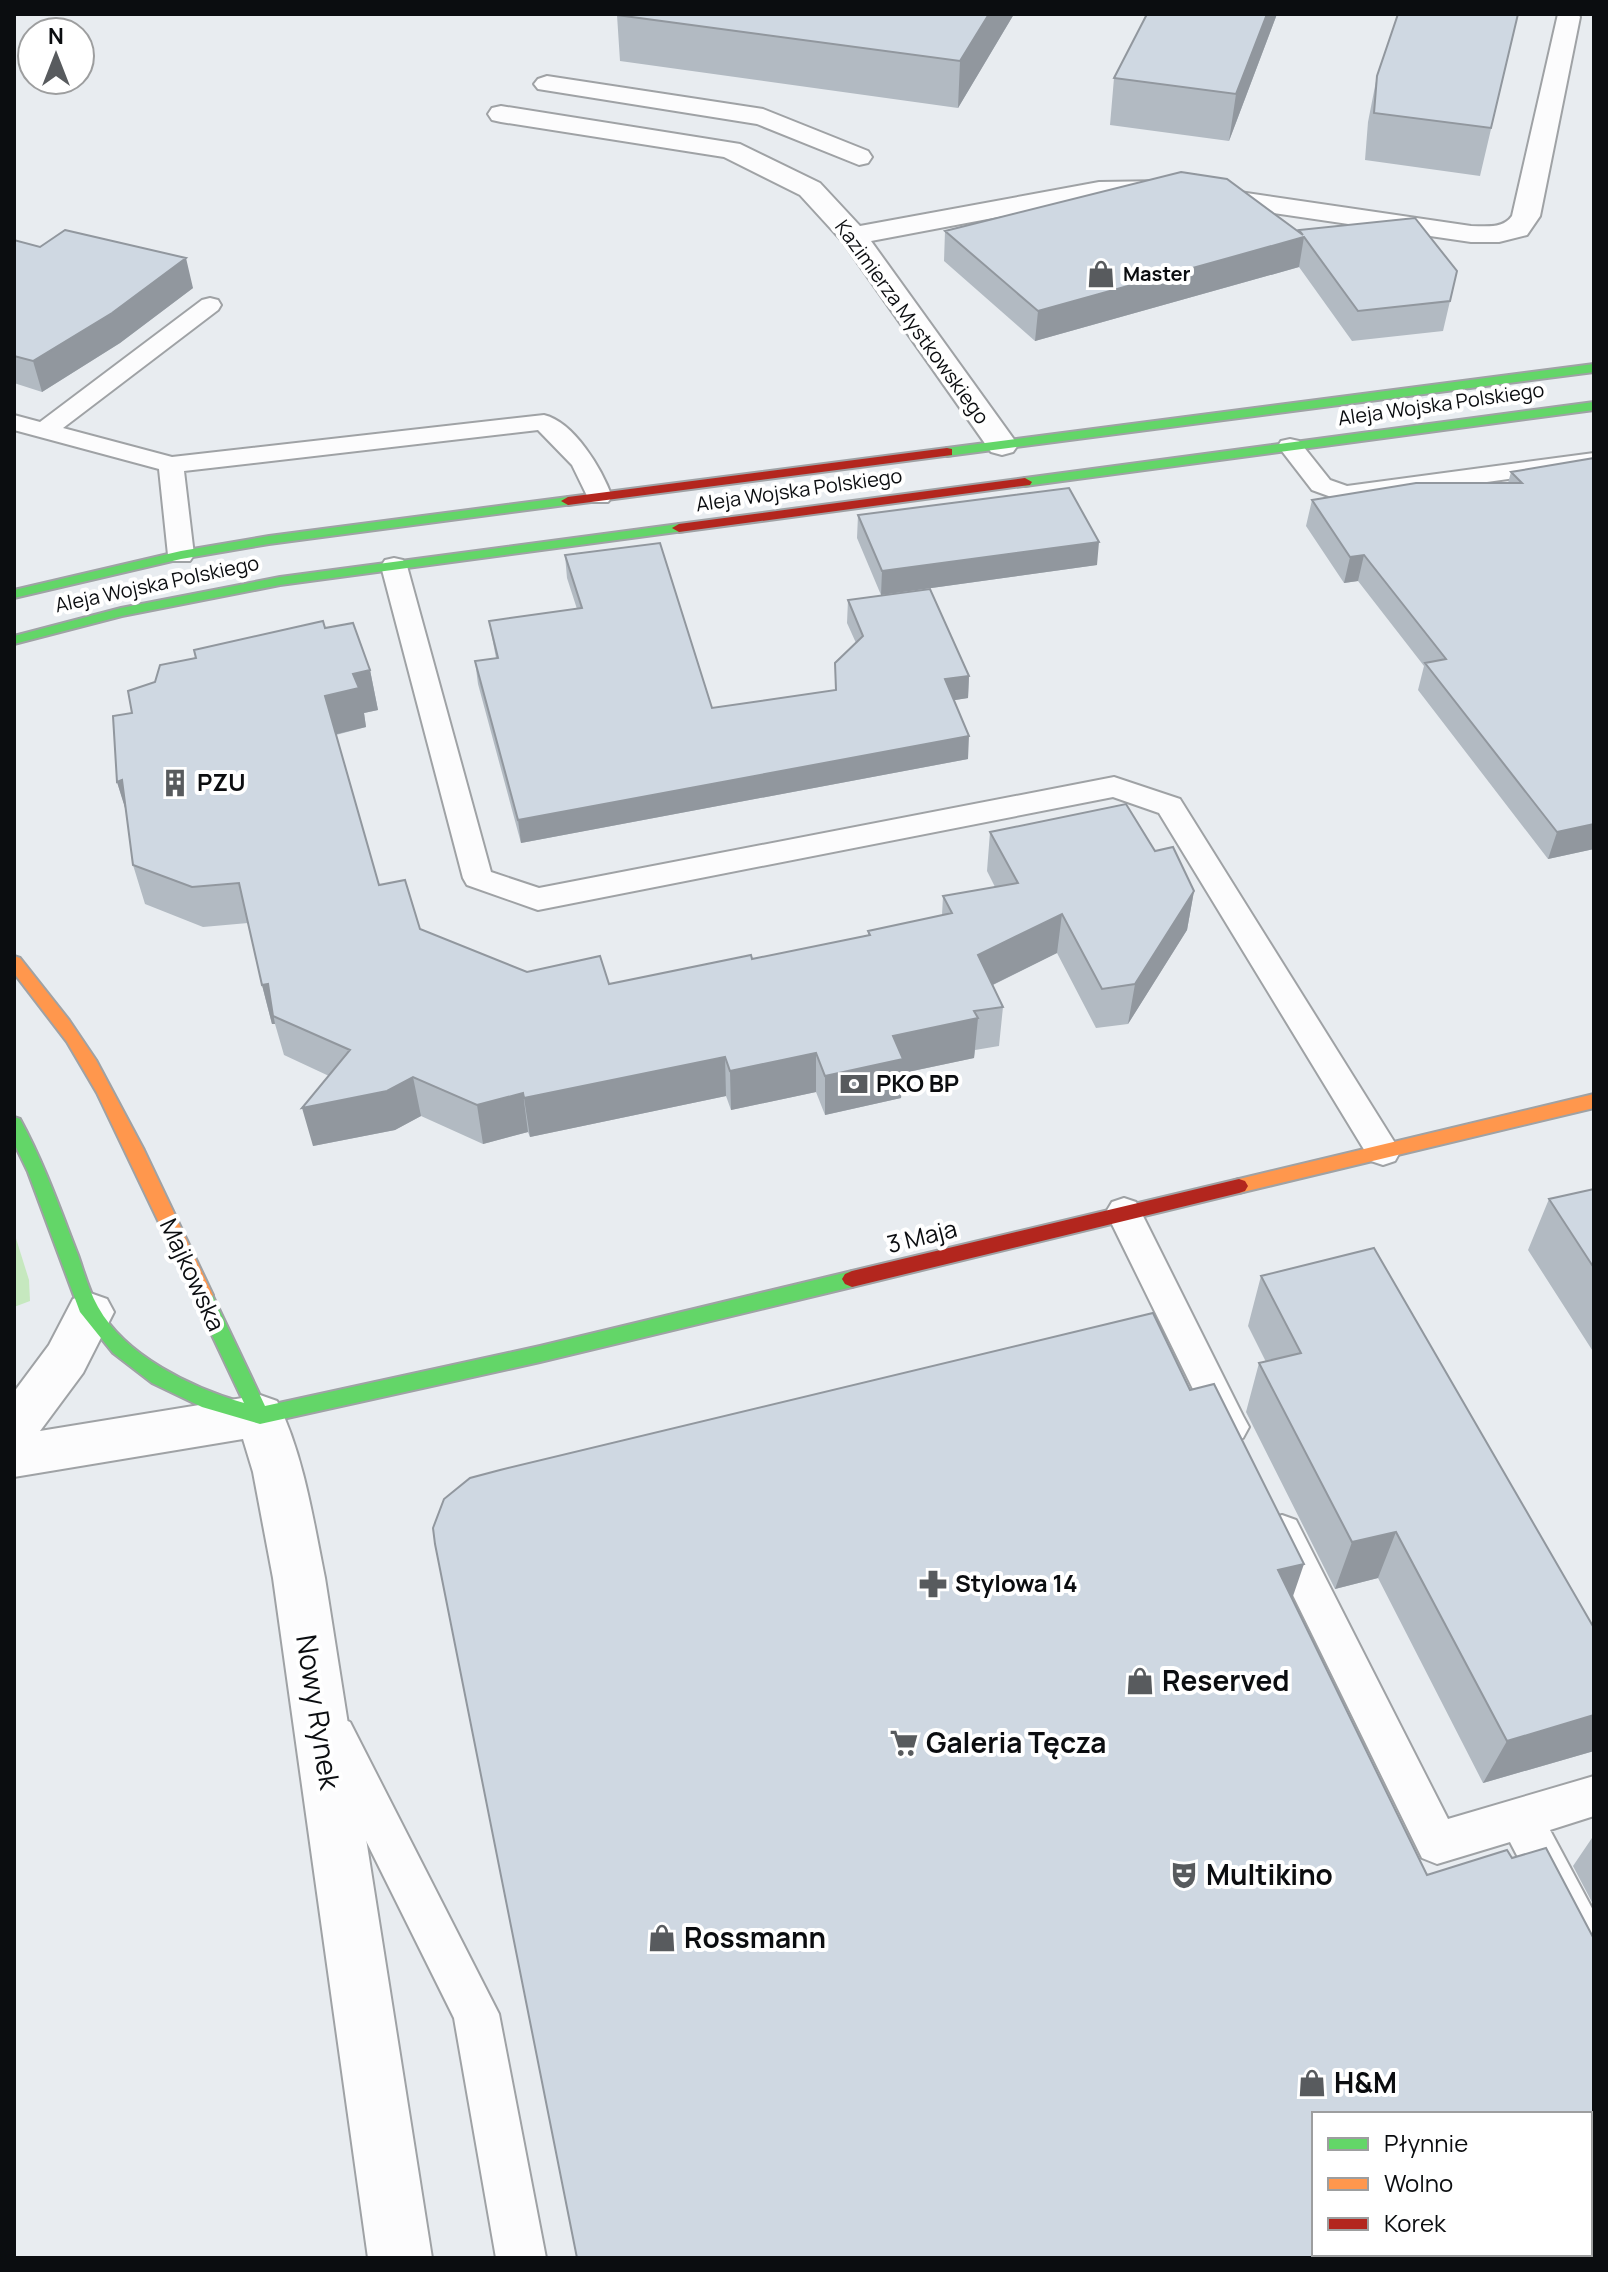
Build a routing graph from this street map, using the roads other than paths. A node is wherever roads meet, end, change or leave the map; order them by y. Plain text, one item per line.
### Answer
1 (1568, 17) dead end
2 (547, 84) dead end
3 (501, 114) dead end
4 (763, 117) junction
5 (731, 150) junction
6 (859, 157) dead end
7 (853, 236) junction
8 (210, 305) dead end
9 (1594, 368) edge
10 (1594, 406) edge
11 (14, 422) edge
12 (45, 430) junction
13 (1002, 445) junction
14 (1290, 446) junction
15 (1594, 460) edge
16 (171, 465) junction
17 (599, 497) junction
18 (181, 555) junction
19 (394, 566) junction
20 (14, 594) edge
21 (14, 640) edge
22 (14, 962) edge
23 (1594, 1101) edge
24 (14, 1124) edge
25 (1383, 1152) junction
26 (1124, 1212) junction
27 (90, 1312) junction
28 (260, 1416) junction
29 (14, 1426) edge
30 (14, 1456) edge
31 (1246, 1458) edge
32 (1267, 1501) edge
33 (317, 1700) junction
34 (1594, 1796) edge
35 (1520, 1818) junction
36 (1594, 1957) edge
37 (400, 2258) edge
38 (521, 2258) edge

1 - 7 street
2 - 4 street
3 - 5 street, Kazimierza Mystkowskiego
4 - 5 street
4 - 6 street
5 - 7 street, Kazimierza Mystkowskiego
7 - 13 street, Kazimierza Mystkowskiego
8 - 12 lane
9 - 13 main road, Aleja Wojska Polskiego
10 - 14 main road, Aleja Wojska Polskiego
11 - 12 lane
12 - 16 lane
13 - 17 main road, Aleja Wojska Polskiego
14 - 15 lane
14 - 19 main road, Aleja Wojska Polskiego
16 - 17 lane
16 - 18 lane
17 - 18 main road, Aleja Wojska Polskiego
18 - 20 main road, Aleja Wojska Polskiego
19 - 21 main road, Aleja Wojska Polskiego
19 - 25 lane
22 - 28 main road, Majkowska
23 - 25 main road, 3 Maja
24 - 27 main road
25 - 26 main road, 3 Maja
26 - 28 main road, 3 Maja
26 - 31 lane
27 - 28 main road
27 - 29 street
28 - 30 street
28 - 33 street, Nowy Rynek
32 - 35 lane
33 - 37 street, Nowy Rynek
33 - 38 lane
34 - 35 lane
35 - 36 lane

